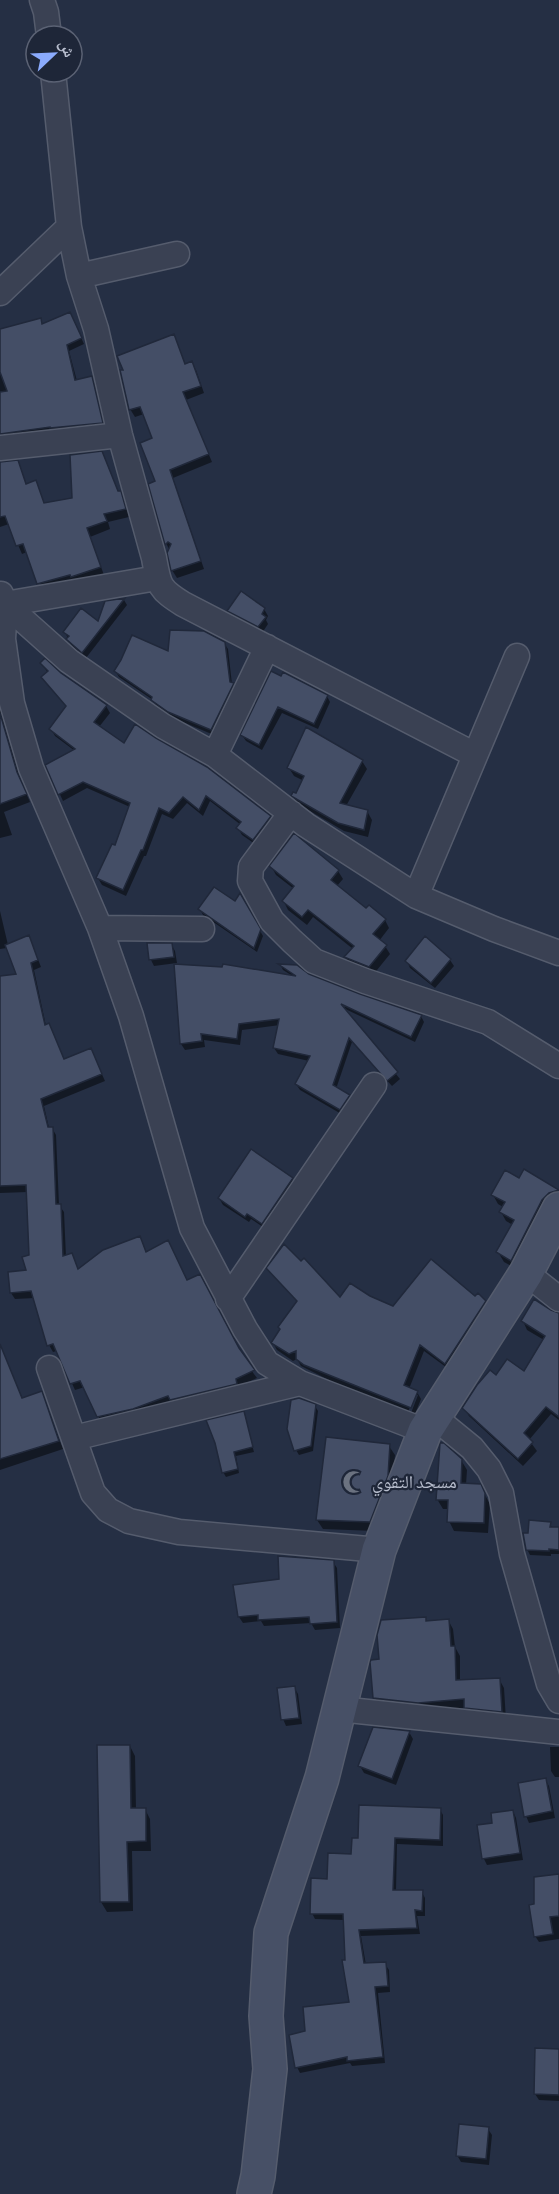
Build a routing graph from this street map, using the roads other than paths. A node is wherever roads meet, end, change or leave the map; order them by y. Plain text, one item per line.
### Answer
1 (42, 0) edge
2 (48, 24) edge
3 (54, 84) edge
4 (69, 227) junction
5 (177, 254) dead end
6 (80, 276) junction
7 (0, 293) edge
8 (120, 435) junction
9 (0, 448) edge
10 (157, 578) junction
11 (3, 598) edge
12 (267, 647) junction
13 (517, 656) dead end
14 (215, 755) junction
15 (475, 755) junction
16 (291, 813) junction
17 (416, 896) junction
18 (100, 928) junction
19 (202, 929) dead end
20 (559, 953) edge
21 (559, 1066) edge
22 (375, 1085) dead end
23 (559, 1209) edge
24 (526, 1273) junction
25 (228, 1299) junction
26 (559, 1299) edge
27 (49, 1368) dead end
28 (300, 1383) junction
29 (430, 1424) junction
30 (74, 1438) junction
31 (379, 1550) junction
32 (559, 1701) edge
33 (339, 1708) junction
34 (559, 1732) edge
35 (254, 2194) edge

1 - 2 street
3 - 4 street
4 - 6 street
4 - 7 street
5 - 6 street
6 - 8 street
8 - 9 street
8 - 10 street
10 - 11 street
10 - 12 street
11 - 14 street
11 - 18 street
12 - 14 street
12 - 15 street
13 - 15 street
14 - 16 street
15 - 17 street
16 - 17 street
16 - 21 street
17 - 20 street
18 - 19 street
18 - 25 street
22 - 25 street
23 - 24 main road
24 - 26 street
24 - 29 main road
25 - 28 street
27 - 30 street
28 - 29 street
28 - 30 street
29 - 31 main road
29 - 32 street
30 - 31 street
31 - 33 main road
33 - 34 street
33 - 35 main road

